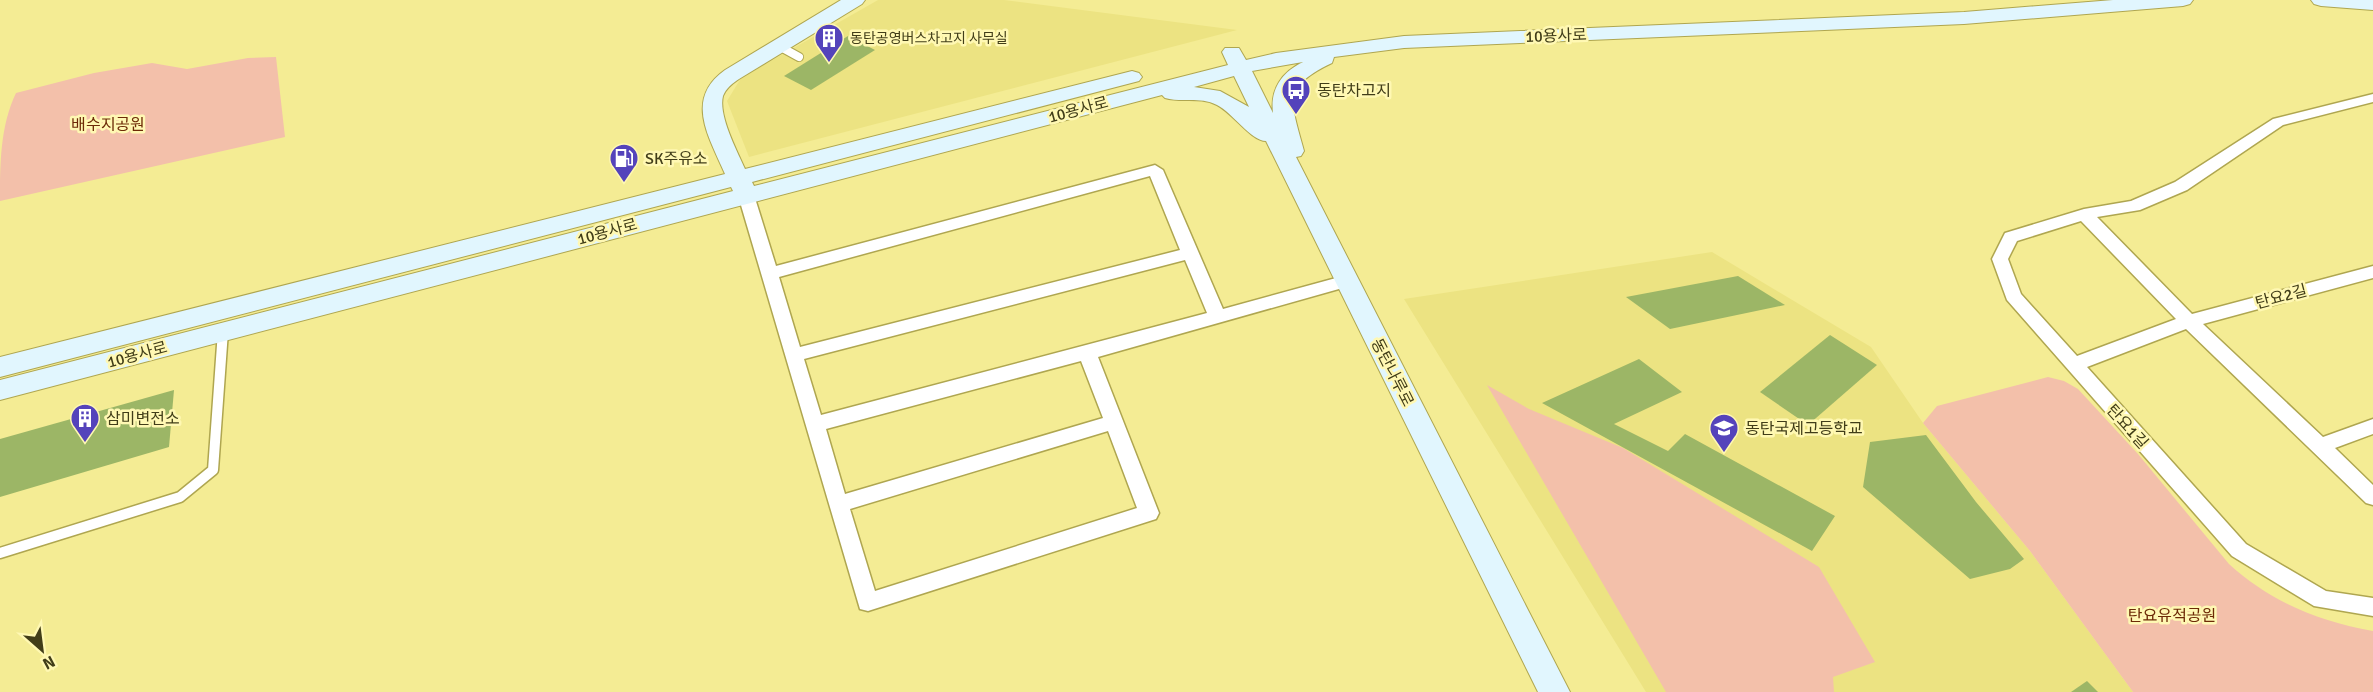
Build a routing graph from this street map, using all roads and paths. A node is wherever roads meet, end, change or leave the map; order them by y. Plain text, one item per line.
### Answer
1 (855, 0) edge
2 (2044, 0) edge
3 (2183, 0) edge
4 (2321, 0) edge
5 (2373, 4) edge
6 (779, 46) junction
7 (1362, 47) junction
8 (800, 57) dead end
9 (1235, 60) junction
10 (2373, 98) edge
11 (992, 132) junction
12 (742, 186) junction
13 (1301, 190) junction
14 (2084, 214) junction
15 (1190, 253) junction
16 (2373, 272) edge
17 (770, 274) junction
18 (1347, 281) junction
19 (1217, 316) junction
20 (2189, 321) junction
21 (223, 331) junction
22 (1087, 353) junction
23 (794, 355) junction
24 (2074, 365) junction
25 (0, 368) edge
26 (0, 390) edge
27 (1114, 422) junction
28 (815, 424) junction
29 (2373, 426) edge
30 (2320, 446) junction
31 (2373, 497) edge
32 (838, 504) junction
33 (0, 553) edge
34 (2373, 607) edge
35 (1554, 692) edge

1 - 6 street
2 - 9 street, 10용사로
3 - 7 street, 10용사로
4 - 5 street
6 - 8 lane
6 - 12 street
7 - 9 street, 10용사로
7 - 13 street
9 - 11 street, 10용사로
9 - 12 street, 10용사로
9 - 13 street, 동탄나루로
10 - 14 street, 탄요1길
11 - 12 street, 10용사로
11 - 13 street
12 - 17 street
12 - 21 street, 10용사로
12 - 25 street, 10용사로
13 - 18 street, 동탄나루로
14 - 20 street
14 - 24 street, 탄요1길
15 - 17 street
15 - 19 street
15 - 23 street
16 - 20 street, 탄요2길
17 - 23 street
18 - 19 street
18 - 35 street, 동탄나루로
19 - 22 street
20 - 24 street, 탄요2길
20 - 30 street
21 - 26 street, 10용사로
21 - 33 lane
22 - 27 street
22 - 28 street
23 - 28 street
24 - 34 street, 탄요1길
27 - 32 street
27 - 32 street
28 - 32 street
29 - 30 street
30 - 31 street

